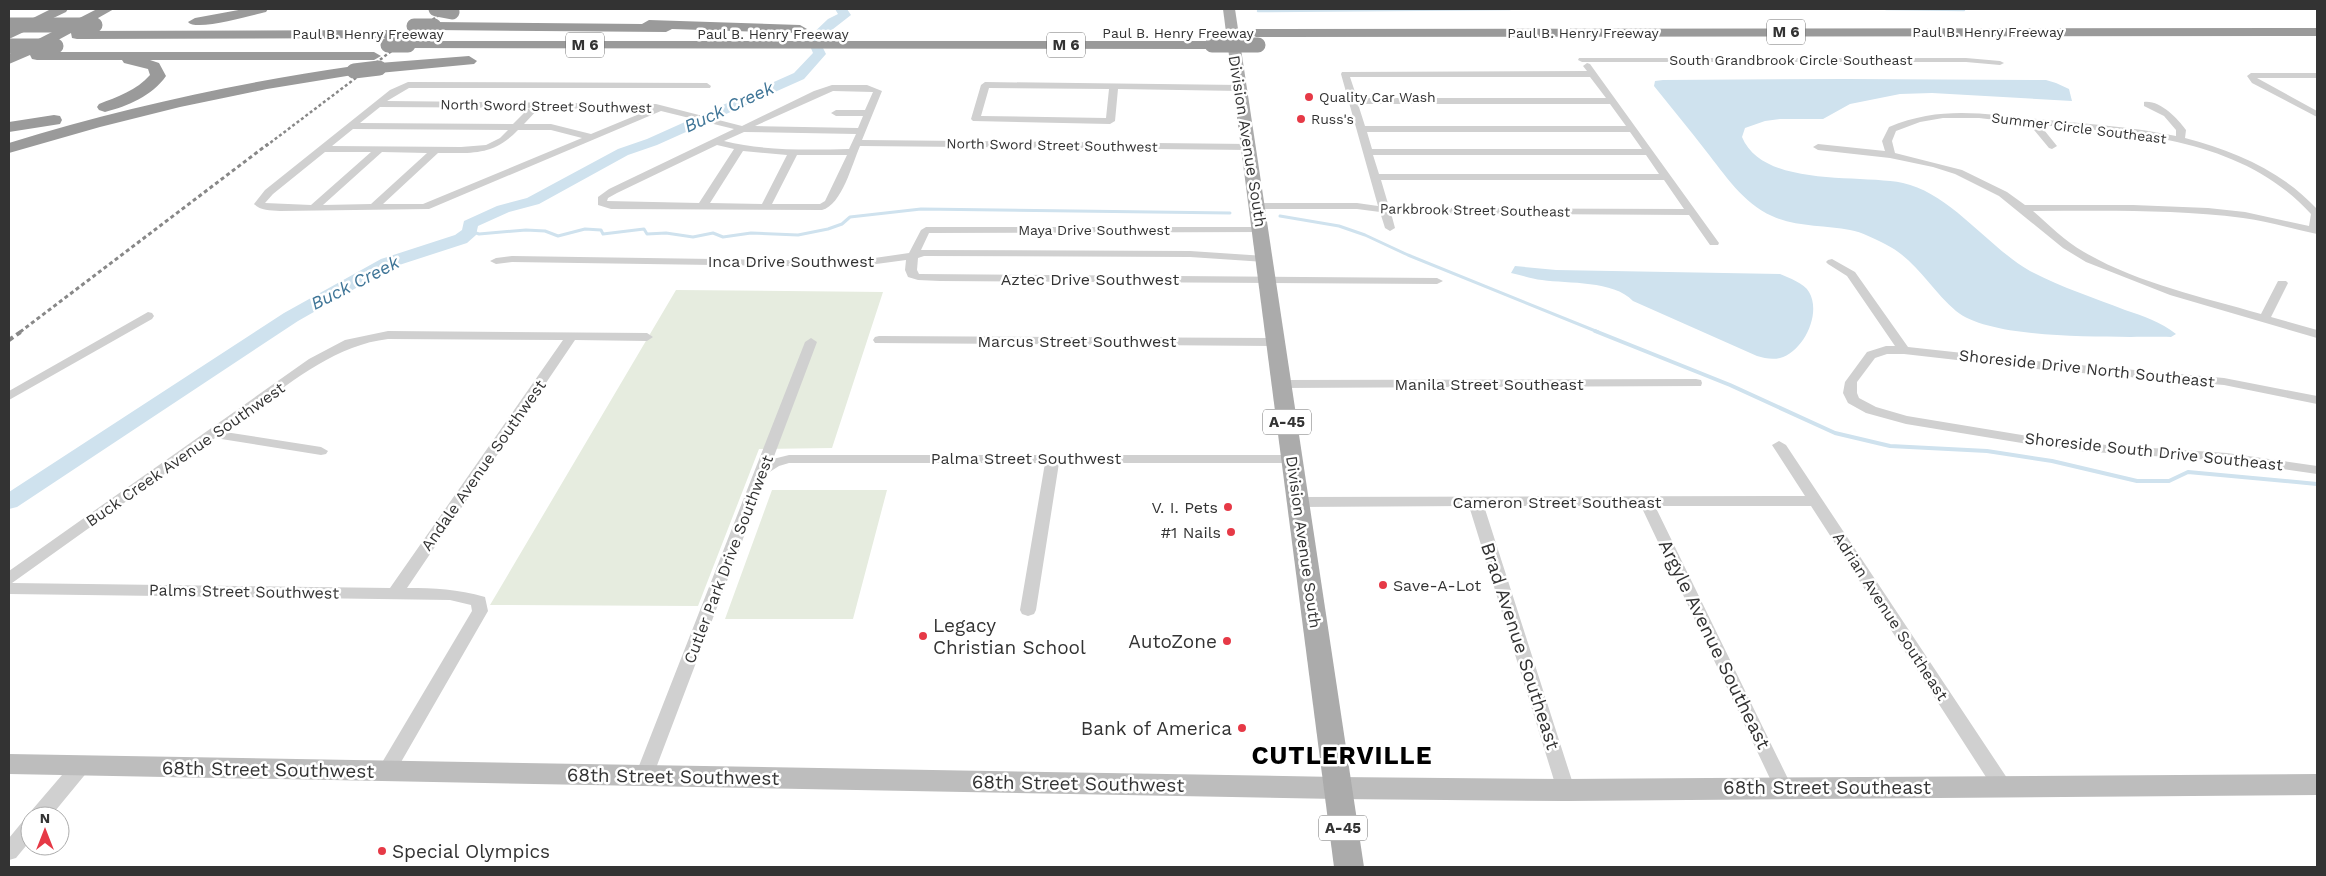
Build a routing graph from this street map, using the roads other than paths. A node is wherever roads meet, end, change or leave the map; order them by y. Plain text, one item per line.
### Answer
1 (61, 9) edge
2 (107, 9) edge
3 (111, 9) edge
4 (261, 9) edge
5 (435, 9) edge
6 (1229, 9) edge
7 (28, 10) edge
8 (86, 18) edge
9 (9, 20) edge
10 (9, 25) edge
11 (805, 29) dead end
12 (2317, 32) edge
13 (416, 33) junction
14 (767, 38) junction
15 (923, 39) junction
16 (1212, 39) junction
17 (1257, 39) junction
18 (2317, 44) edge
19 (9, 45) edge
20 (392, 50) junction
21 (730, 52) junction
22 (37, 56) junction
23 (377, 62) junction
24 (2000, 63) dead end
25 (1592, 74) junction
26 (2317, 75) edge
27 (506, 84) junction
28 (707, 86) dead end
29 (1114, 86) junction
30 (1240, 88) junction
31 (664, 99) junction
32 (1354, 102) junction
33 (1612, 102) junction
34 (379, 104) junction
35 (2147, 104) dead end
36 (485, 105) junction
37 (536, 106) junction
38 (836, 113) dead end
39 (868, 113) junction
40 (2317, 114) edge
41 (2032, 121) junction
42 (352, 126) junction
43 (9, 127) edge
44 (516, 128) junction
45 (744, 129) junction
46 (1362, 129) junction
47 (1632, 129) junction
48 (591, 137) junction
49 (2180, 140) junction
50 (856, 141) junction
51 (717, 142) junction
52 (1249, 144) junction
53 (9, 146) edge
54 (2052, 146) dead end
55 (1818, 147) dead end
56 (739, 148) junction
57 (324, 149) junction
58 (380, 149) junction
59 (435, 150) junction
60 (1368, 152) junction
61 (1649, 152) junction
62 (793, 153) junction
63 (1890, 153) junction
64 (1376, 177) junction
65 (1667, 177) junction
66 (1258, 203) junction
67 (1383, 205) junction
68 (702, 207) junction
69 (313, 208) junction
70 (372, 208) junction
71 (765, 208) junction
72 (2022, 208) junction
73 (1692, 212) junction
74 (1390, 228) dead end
75 (1262, 230) junction
76 (2315, 230) edge
77 (1714, 243) dead end
78 (915, 254) junction
79 (1265, 259) junction
80 (496, 260) dead end
81 (1832, 262) dead end
82 (1268, 281) junction
83 (1437, 282) dead end
84 (2282, 283) dead end
85 (148, 316) dead end
86 (2264, 317) junction
87 (2317, 334) edge
88 (571, 337) junction
89 (647, 337) dead end
90 (879, 340) dead end
91 (811, 342) dead end
92 (1276, 342) junction
93 (1904, 350) junction
94 (1862, 366) joint
95 (1696, 383) dead end
96 (1282, 384) junction
97 (9, 396) edge
98 (2317, 400) edge
99 (214, 434) junction
100 (1779, 445) dead end
101 (320, 451) dead end
102 (1053, 458) junction
103 (1292, 459) junction
104 (763, 470) junction
105 (2317, 470) edge
106 (1298, 502) junction
107 (1475, 502) junction
108 (1646, 502) junction
109 (1816, 502) junction
110 (9, 579) edge
111 (9, 589) edge
112 (395, 593) junction
113 (1028, 610) dead end
114 (9, 764) edge
115 (81, 766) junction
116 (386, 771) junction
117 (644, 776) junction
118 (2317, 785) edge
119 (2002, 786) junction
120 (1783, 787) junction
121 (1337, 788) junction
122 (1566, 790) junction
123 (47, 806) edge
124 (20, 839) edge
125 (9, 852) edge
126 (1349, 867) edge

1 - 19 highway
2 - 8 highway
3 - 8 highway
4 - 8 highway
5 - 14 highway, bridge
6 - 30 main road, Division Avenue South / A-45
7 - 9 highway
8 - 10 highway, bridge
8 - 13 highway
8 - 19 highway
11 - 14 highway
12 - 17 highway, Paul B. Henry Freeway / M 6
13 - 14 highway, Paul B. Henry Freeway / M 6
13 - 14 highway
13 - 19 highway, Paul B. Henry Freeway / M 6
13 - 20 highway, Paul B. Henry Freeway / M 6, bridge
14 - 15 highway
14 - 15 highway, Paul B. Henry Freeway / M 6
14 - 21 highway
15 - 16 highway, Paul B. Henry Freeway / M 6
15 - 16 highway, Paul B. Henry Freeway / M 6
16 - 17 highway, Paul B. Henry Freeway / M 6, bridge
17 - 18 highway, Paul B. Henry Freeway / M 6
19 - 20 highway, Paul B. Henry Freeway / M 6, bridge
19 - 22 highway
20 - 21 highway
20 - 23 highway
21 - 23 highway
22 - 23 highway
22 - 43 highway
23 - 53 highway, bridge
24 - 25 street, South Grandbrook Circle Southeast
25 - 32 street
25 - 33 street
26 - 40 street
27 - 31 street
27 - 34 street
27 - 36 street
28 - 31 street
29 - 29 street
29 - 30 street
30 - 52 main road, Division Avenue South / A-45
31 - 37 street, North Sword Street Southwest
31 - 45 street, North Sword Street Southwest
31 - 48 street
32 - 33 street
32 - 46 street
33 - 47 street
34 - 36 street, North Sword Street Southwest
34 - 42 street
35 - 49 street
36 - 37 street, North Sword Street Southwest
37 - 44 street
38 - 39 street
39 - 45 street
39 - 50 street
41 - 49 street, Summer Circle Southeast
41 - 54 street
41 - 63 street, Summer Circle Southeast
42 - 44 street
42 - 57 street
44 - 48 street
44 - 59 street
45 - 50 street, North Sword Street Southwest
45 - 51 street
46 - 47 street
46 - 60 street
47 - 61 street
48 - 70 street
49 - 76 street, Summer Circle Southeast
50 - 52 street, North Sword Street Southwest
50 - 62 street
50 - 71 street
51 - 56 street
51 - 68 street
52 - 66 main road, Division Avenue South / A-45
55 - 63 street
56 - 62 street
56 - 68 street
57 - 58 street
57 - 69 street
58 - 59 street
58 - 69 street
59 - 70 street
60 - 61 street
60 - 64 street
61 - 65 street
62 - 71 street
63 - 72 street
64 - 65 street
64 - 67 street
65 - 73 street
66 - 67 street, Parkbrook Street Southeast
66 - 75 main road, Division Avenue South / A-45
67 - 73 street, Parkbrook Street Southeast
67 - 74 street
68 - 71 street
69 - 70 street
72 - 76 street
72 - 86 street
73 - 77 street
75 - 78 street, Maya Drive Southwest
75 - 79 main road, Division Avenue South / A-45
78 - 79 street, Inca Drive Southwest
78 - 80 street, Inca Drive Southwest
78 - 82 street, Aztec Drive Southwest
79 - 82 main road, Division Avenue South / A-45
81 - 93 street
82 - 83 street, Aztec Drive Southwest
82 - 92 main road, Division Avenue South / A-45
84 - 86 street
85 - 97 street
86 - 87 street
88 - 89 street
88 - 99 street, Buck Creek Avenue Southwest
88 - 112 street, Andale Avenue Southwest
90 - 92 street, Marcus Street Southwest
91 - 104 street, Cutler Park Drive Southwest
92 - 96 main road, Division Avenue South / A-45
93 - 94 street, Shoreside Drive North Southeast
93 - 98 street, Shoreside Drive North Southeast
94 - 105 street, Shoreside South Drive Southeast
95 - 96 street, Manila Street Southeast
96 - 103 main road, Division Avenue South / A-45
99 - 101 street
99 - 110 street, Buck Creek Avenue Southwest
100 - 109 street, Adrian Avenue Southeast
102 - 103 street, Palma Street Southwest
102 - 104 street, Palma Street Southwest
102 - 113 street
103 - 106 main road, Division Avenue South / A-45
104 - 117 street, Cutler Park Drive Southwest
106 - 107 street, Cameron Street Southeast
106 - 121 main road, Division Avenue South / A-45
107 - 108 street, Cameron Street Southeast
107 - 122 street, Brad Avenue Southeast
108 - 109 street, Cameron Street Southeast
108 - 120 street, Argyle Avenue Southeast
109 - 119 street, Adrian Avenue Southeast
111 - 112 street, Palms Street Southwest
112 - 116 street, Palms Street Southwest
114 - 115 main road, 68th Street Southwest
115 - 116 main road, 68th Street Southwest
115 - 123 street
116 - 117 main road, 68th Street Southwest
117 - 121 main road, 68th Street Southwest
118 - 119 main road, 68th Street Southeast
119 - 120 main road, 68th Street Southeast
120 - 122 main road, 68th Street Southeast
121 - 122 main road, 68th Street Southeast
121 - 126 main road, Division Avenue South / A-45
124 - 125 street

